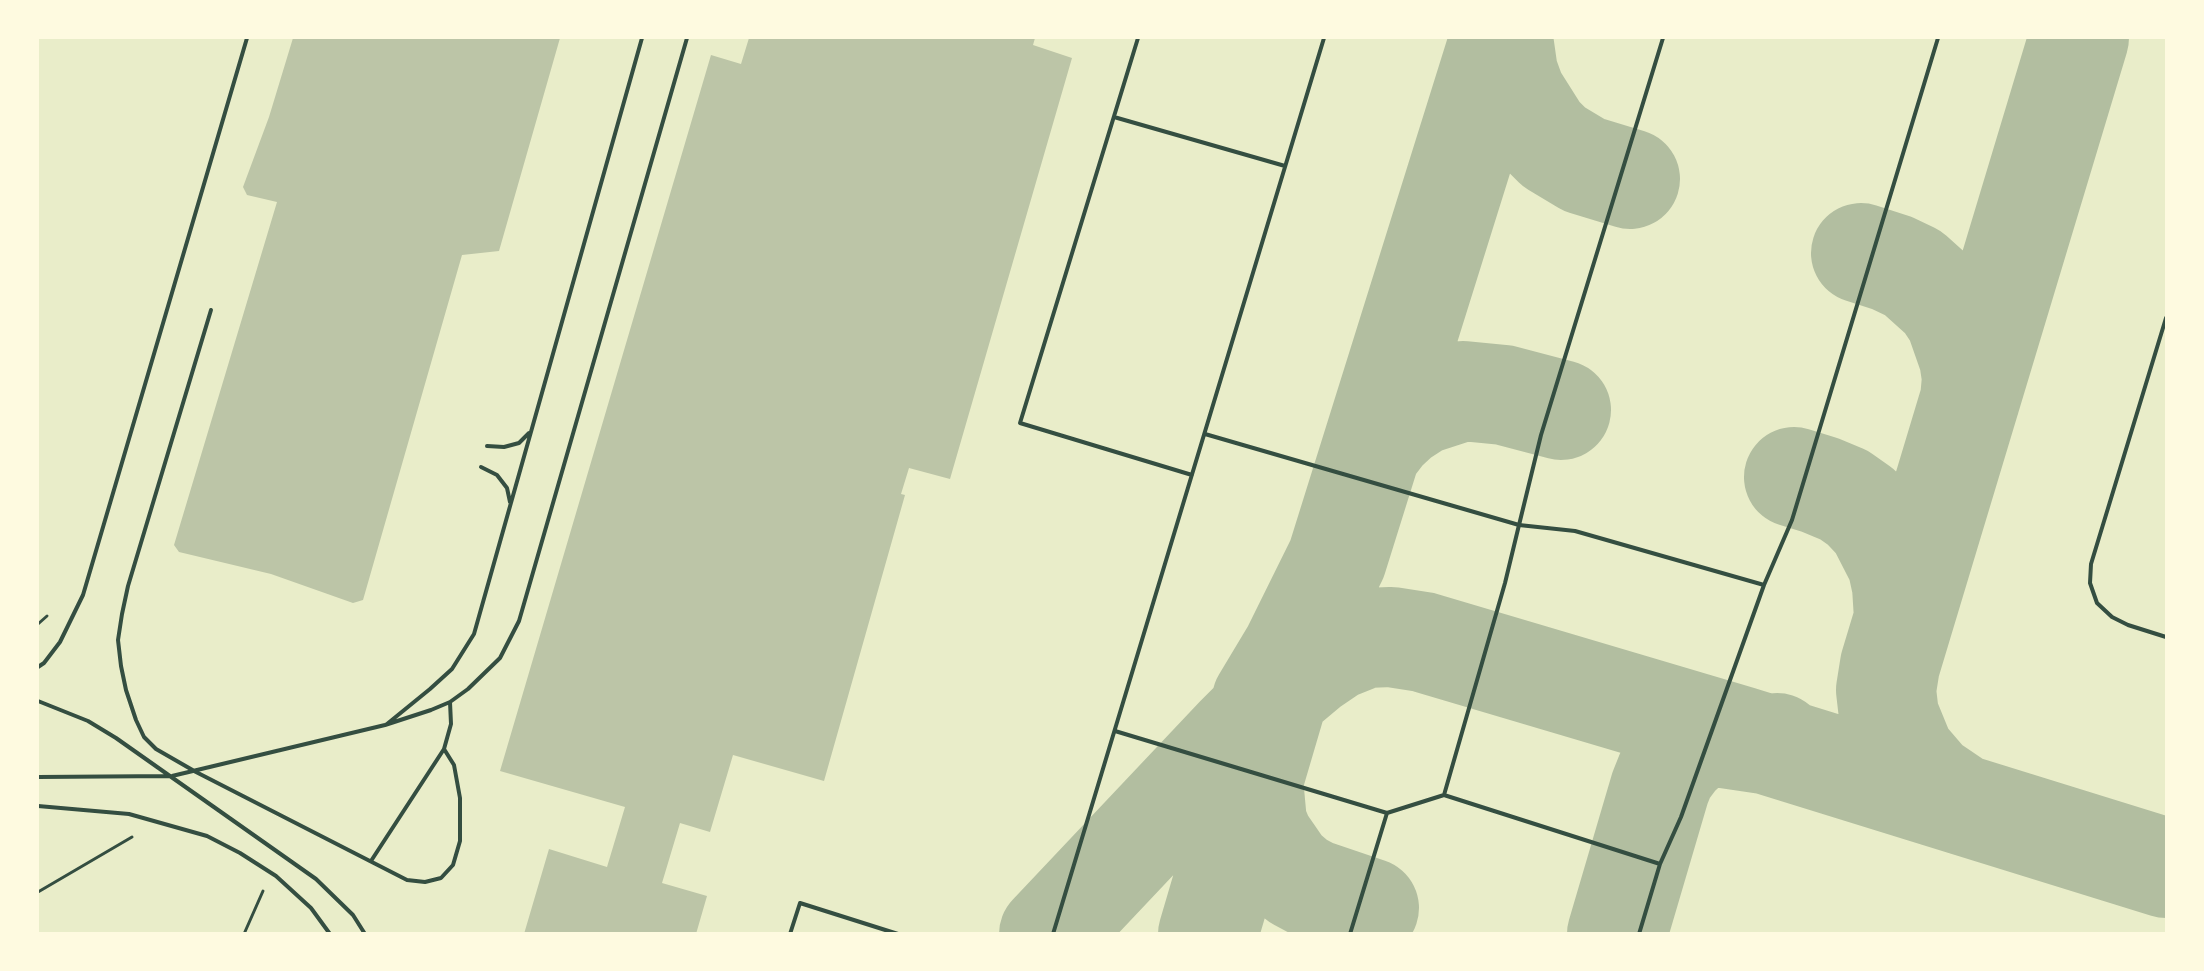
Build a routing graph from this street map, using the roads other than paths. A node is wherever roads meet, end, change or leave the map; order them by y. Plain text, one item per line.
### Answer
1 (247, 38) edge
2 (642, 38) edge
3 (687, 38) edge
4 (1138, 38) edge
5 (1324, 38) edge
6 (1663, 38) edge
7 (1938, 38) edge
8 (1114, 116) junction
9 (1285, 166) junction
10 (210, 310) dead end
11 (2166, 318) edge
12 (531, 431) junction
13 (1204, 434) junction
14 (487, 446) dead end
15 (480, 467) dead end
16 (1192, 475) junction
17 (511, 504) junction
18 (1519, 525) junction
19 (1764, 585) junction
20 (2166, 637) edge
21 (38, 667) edge
22 (38, 701) edge
23 (450, 702) junction
24 (385, 725) junction
25 (1115, 731) junction
26 (444, 749) junction
27 (196, 772) junction
28 (172, 776) junction
29 (38, 777) edge
30 (1444, 795) junction
31 (38, 806) edge
32 (1386, 813) junction
33 (371, 861) junction
34 (1660, 864) junction
35 (330, 934) edge
36 (365, 934) edge
37 (790, 934) edge
38 (898, 934) edge
39 (1053, 934) edge
40 (1350, 934) edge
41 (1638, 934) edge

1 - 21 lane
2 - 12 lane
3 - 23 lane
4 - 8 lane
5 - 9 lane
6 - 18 lane
7 - 19 lane
8 - 9 lane
8 - 16 lane
9 - 13 lane
10 - 27 lane
11 - 20 lane
12 - 14 lane
12 - 17 lane
13 - 16 lane
13 - 18 lane
15 - 17 lane
16 - 25 lane
17 - 24 lane
18 - 19 lane
18 - 30 lane
19 - 34 lane
22 - 28 lane
23 - 24 lane
23 - 26 lane
24 - 27 lane
25 - 32 lane
25 - 39 lane
26 - 33 lane
26 - 33 lane
27 - 28 lane
27 - 33 lane
28 - 29 lane
28 - 36 lane
30 - 32 lane
30 - 34 lane
31 - 35 lane
32 - 40 lane
34 - 41 lane
37 - 38 lane

